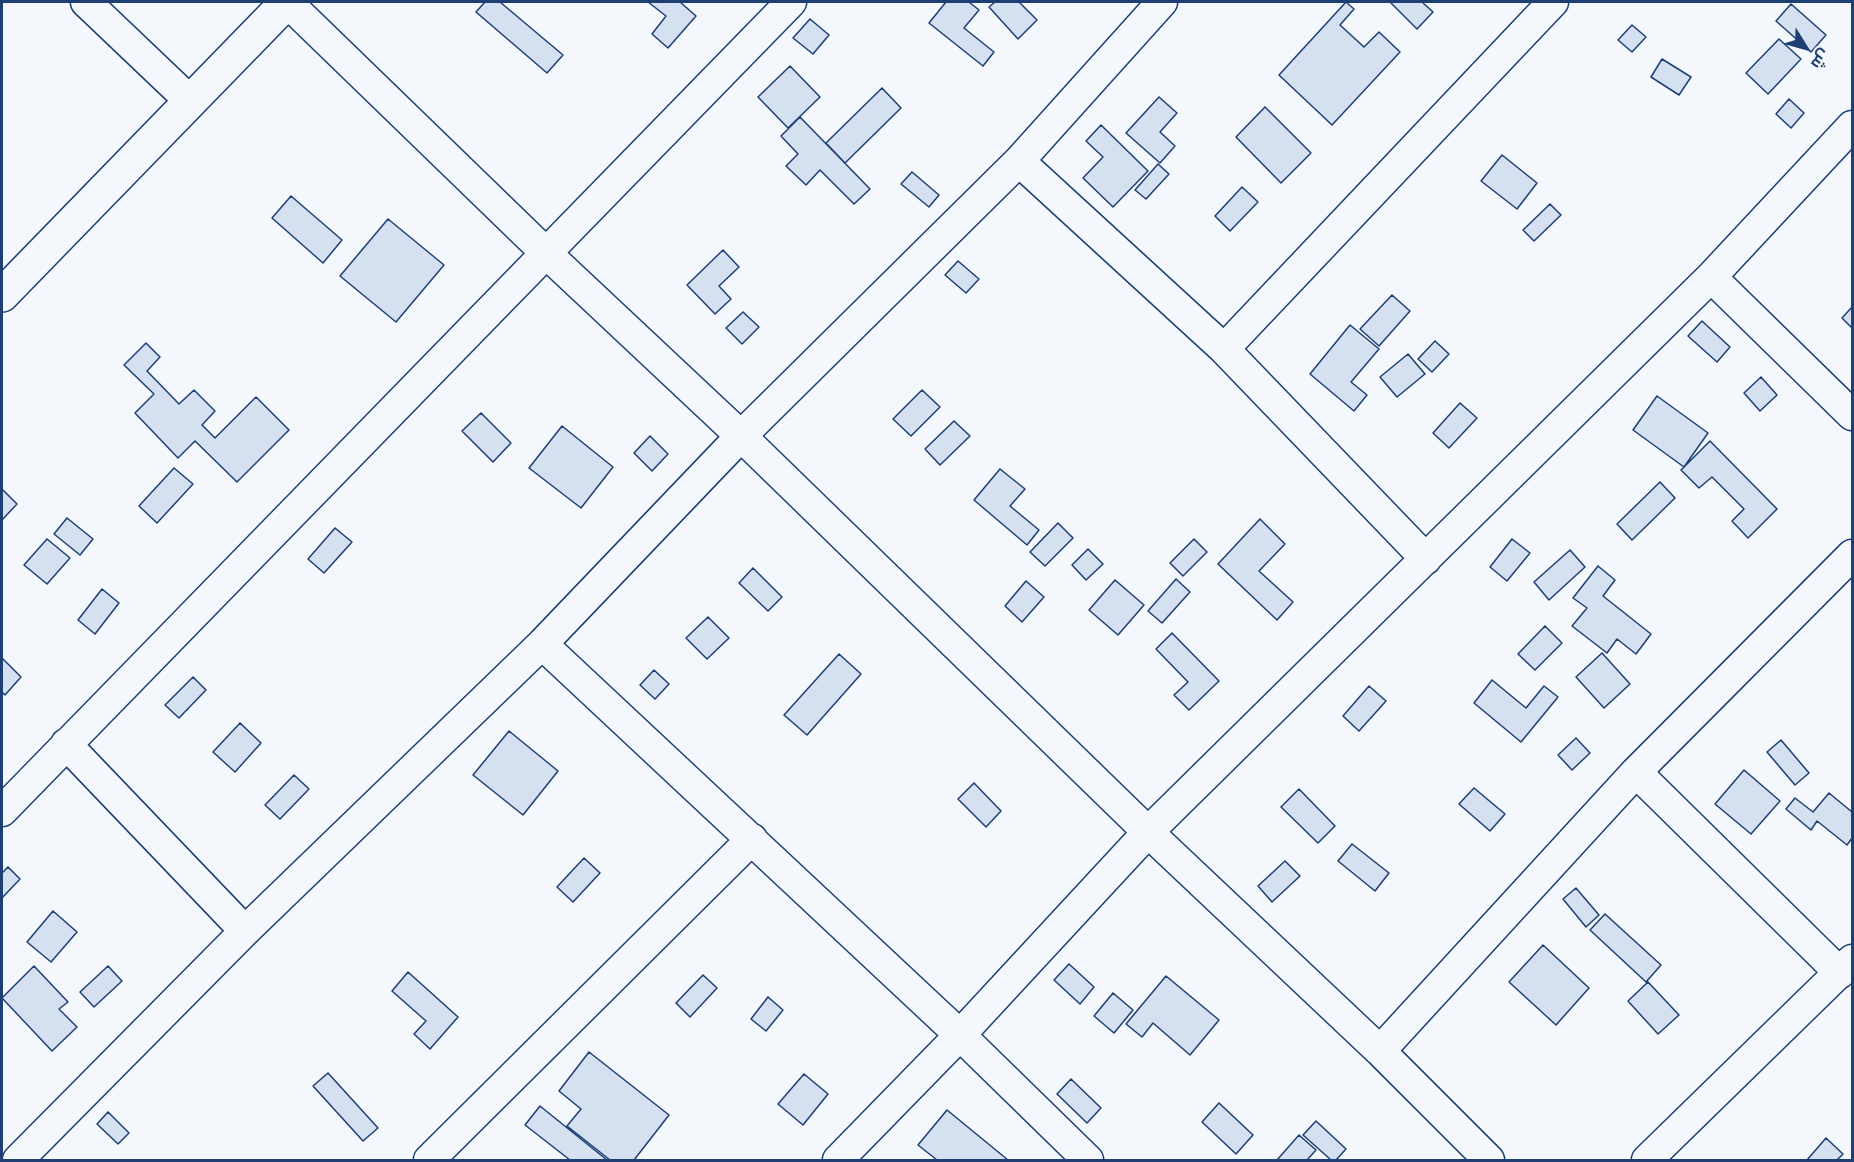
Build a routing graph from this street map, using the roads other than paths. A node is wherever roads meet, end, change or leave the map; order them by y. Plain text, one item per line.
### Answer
1 (86, 2) edge
2 (287, 2) edge
3 (791, 2) edge
4 (1553, 2) edge
5 (1155, 4) edge
6 (190, 101) junction
7 (1852, 126) edge
8 (1019, 161) junction
9 (546, 253) junction
10 (1712, 277) junction
11 (2, 295) edge
12 (1224, 349) junction
13 (1852, 415) edge
14 (741, 436) junction
15 (1852, 555) edge
16 (1426, 559) junction
17 (542, 644) junction
18 (66, 744) junction
19 (1636, 772) junction
20 (2, 811) edge
21 (1148, 832) junction
22 (752, 839) junction
23 (245, 931) junction
24 (1846, 966) edge
25 (960, 1035) junction
26 (1380, 1051) junction
27 (18, 1161) edge
28 (429, 1161) edge
29 (838, 1161) edge
30 (1088, 1161) edge
31 (1489, 1161) edge
32 (1647, 1161) edge

1 - 6 street
2 - 6 street
2 - 9 street
3 - 9 street
4 - 12 street
5 - 8 street
6 - 11 street
7 - 10 street
8 - 12 street
8 - 14 street
9 - 14 street
9 - 18 street
10 - 13 street
10 - 16 street
12 - 16 street
14 - 17 street
14 - 21 street
15 - 19 street
16 - 21 street
17 - 22 street
17 - 23 street
18 - 20 street
18 - 23 street
19 - 24 street
19 - 26 street
21 - 25 street
21 - 26 street
22 - 25 street
22 - 28 street
23 - 27 street
24 - 32 street
25 - 29 street
25 - 30 street
26 - 31 street

